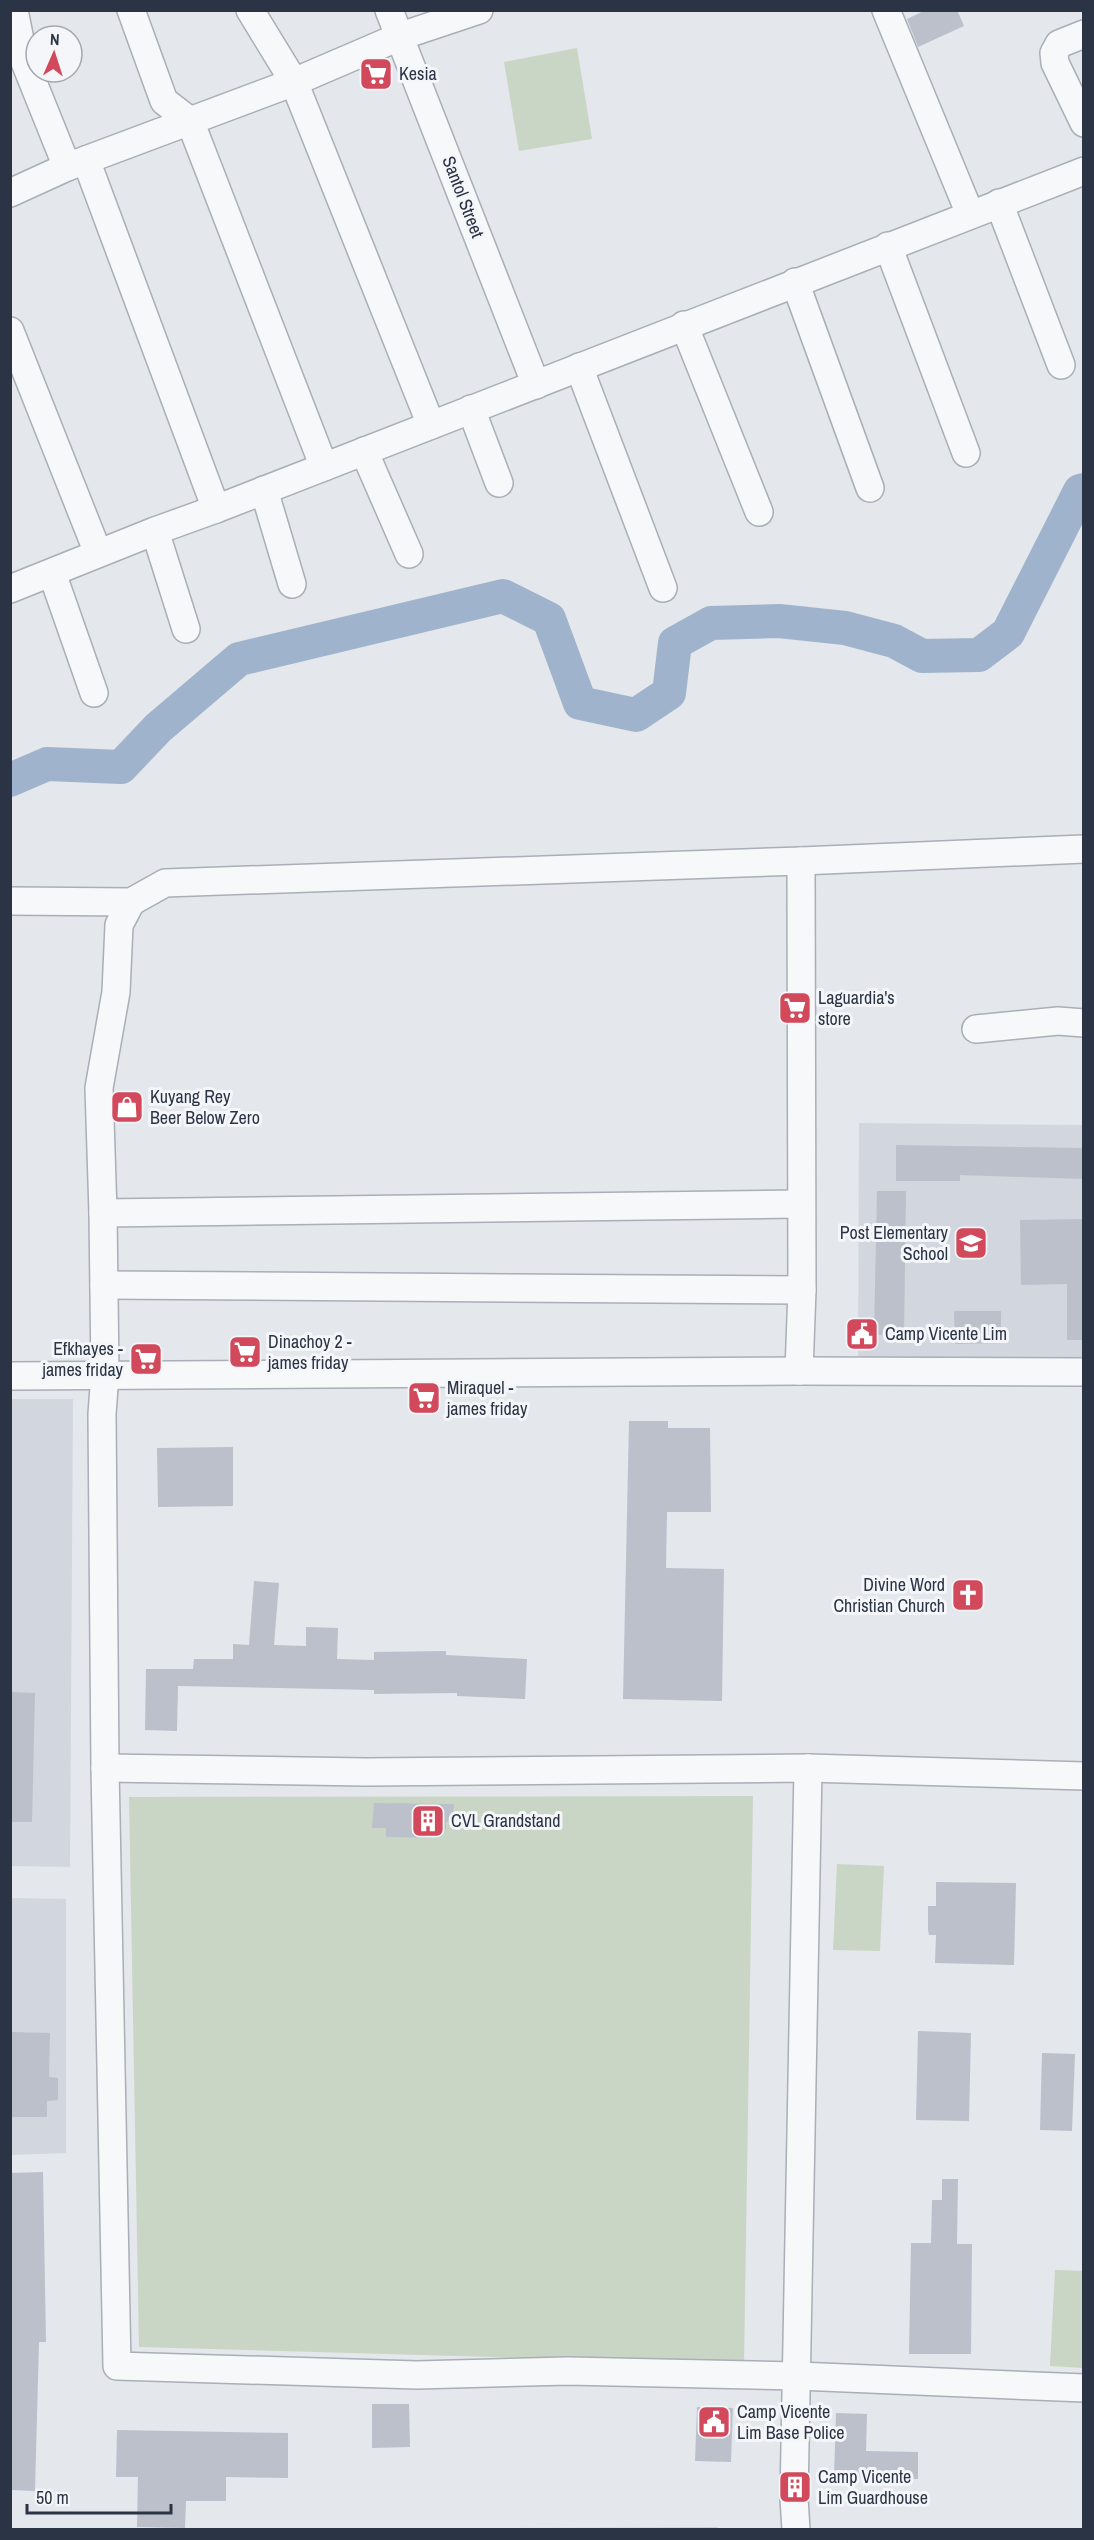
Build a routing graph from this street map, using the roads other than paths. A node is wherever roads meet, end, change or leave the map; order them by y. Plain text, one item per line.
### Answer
1 (14, 10) edge
2 (131, 10) edge
3 (250, 10) edge
4 (389, 10) edge
5 (479, 10) edge
6 (886, 10) edge
7 (1083, 34) edge
8 (401, 36) junction
9 (294, 82) junction
10 (190, 121) junction
11 (1083, 123) edge
12 (77, 164) junction
13 (1083, 171) edge
14 (10, 193) edge
15 (999, 203) junction
16 (970, 214) junction
17 (888, 246) junction
18 (795, 282) junction
19 (684, 325) junction
20 (10, 331) edge
21 (1061, 365) dead end
22 (579, 367) junction
23 (536, 384) junction
24 (471, 409) junction
25 (431, 425) junction
26 (364, 451) junction
27 (966, 453) dead end
28 (324, 467) junction
29 (499, 483) dead end
30 (870, 488) dead end
31 (264, 490) junction
32 (216, 509) junction
33 (759, 512) dead end
34 (155, 531) junction
35 (98, 553) junction
36 (410, 554) dead end
37 (52, 573) junction
38 (292, 584) dead end
39 (663, 588) dead end
40 (10, 590) edge
41 (186, 629) dead end
42 (94, 693) dead end
43 (1082, 844) edge
44 (801, 861) junction
45 (10, 901) edge
46 (130, 902) junction
47 (1083, 1023) edge
48 (976, 1029) dead end
49 (800, 1204) junction
50 (103, 1213) junction
51 (104, 1284) junction
52 (802, 1290) junction
53 (799, 1371) junction
54 (1083, 1372) edge
55 (105, 1374) junction
56 (10, 1376) edge
57 (105, 1768) junction
58 (808, 1768) junction
59 (1083, 1776) edge
60 (798, 2376) junction
61 (1083, 2388) edge
62 (796, 2529) edge

1 - 12 street
2 - 10 street
3 - 9 street
4 - 8 street, Santol Street
5 - 8 street
6 - 16 street
7 - 11 street
8 - 9 street
8 - 23 street, Santol Street
9 - 10 street
9 - 25 street
10 - 12 street
10 - 28 street
12 - 14 street
12 - 32 street
13 - 15 street
15 - 16 street
15 - 21 street
16 - 17 street
17 - 18 street
17 - 27 street
18 - 19 street
18 - 30 street
19 - 22 street
19 - 33 street
20 - 35 street
22 - 23 street
22 - 39 street
23 - 24 street
24 - 25 street
24 - 29 street
25 - 26 street
26 - 28 street
26 - 36 street
28 - 31 street
31 - 32 street
31 - 38 street
32 - 34 street
34 - 35 street
34 - 41 street
35 - 37 street
37 - 40 street
37 - 42 street
43 - 44 street
44 - 46 street
44 - 49 street
45 - 46 street
46 - 50 street
47 - 48 street
49 - 50 street
49 - 52 street
50 - 51 street
51 - 52 street
51 - 55 street
52 - 53 street
53 - 54 street
53 - 55 street
55 - 56 street
55 - 57 street
57 - 58 street
57 - 60 street
58 - 59 street
58 - 60 street
60 - 61 street
60 - 62 street

